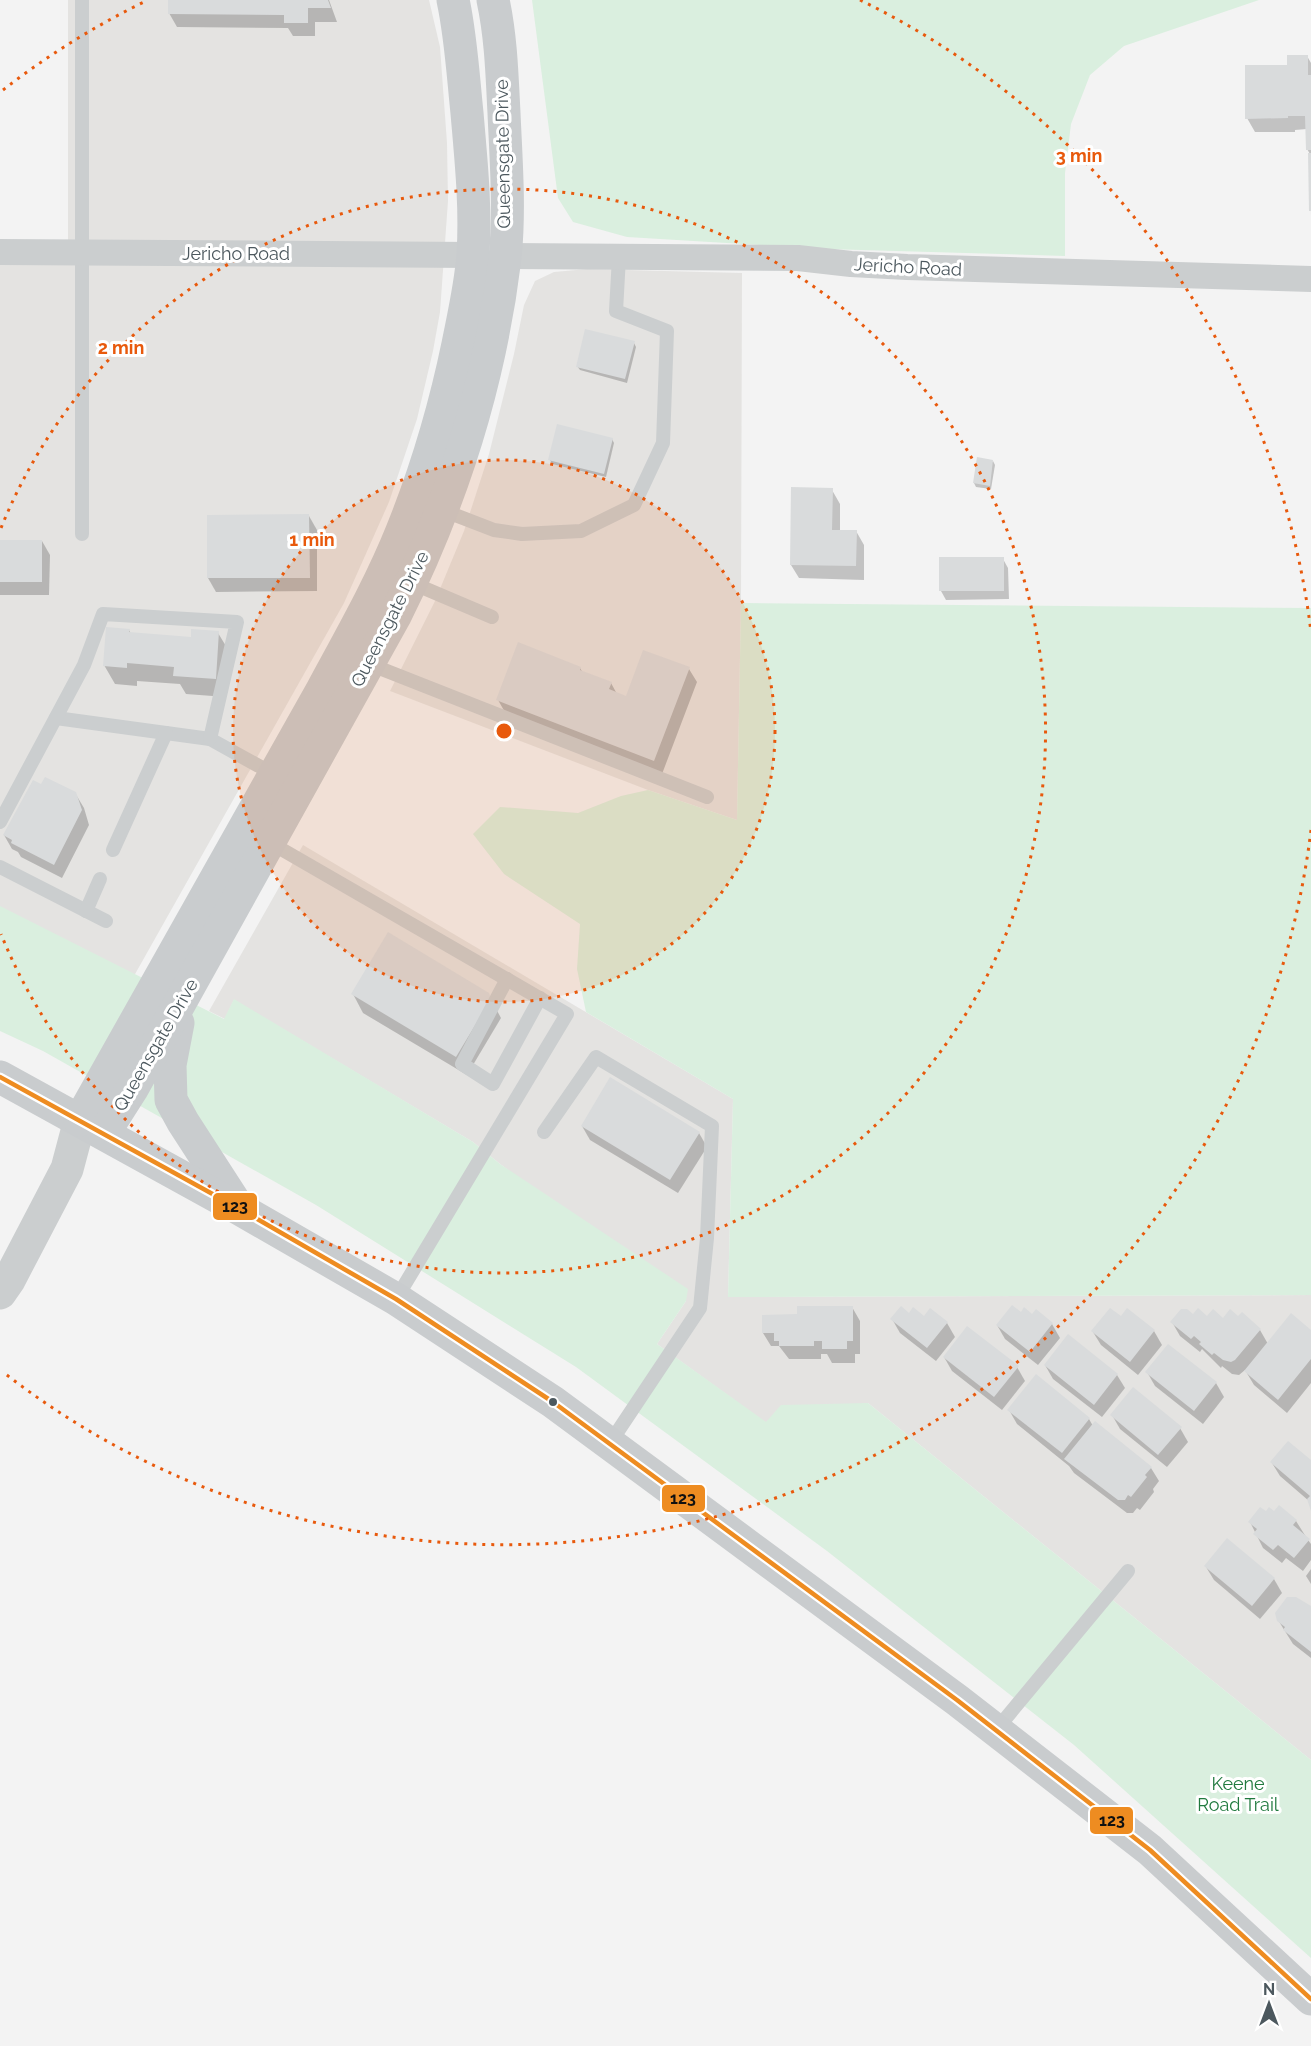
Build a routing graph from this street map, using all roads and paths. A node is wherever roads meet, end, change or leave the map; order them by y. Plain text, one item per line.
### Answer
1 (82, 0) edge
2 (453, 0) edge
3 (493, 0) edge
4 (472, 163) junction
5 (0, 252) edge
6 (82, 252) junction
7 (473, 255) junction
8 (505, 256) junction
9 (619, 257) junction
10 (1311, 279) edge
11 (442, 510) junction
12 (82, 534) dead end
13 (412, 583) junction
14 (492, 617) dead end
15 (369, 664) junction
16 (56, 718) junction
17 (166, 733) junction
18 (210, 739) junction
19 (275, 775) junction
20 (708, 797) dead end
21 (0, 822) edge
22 (269, 842) junction
23 (113, 850) dead end
24 (0, 867) edge
25 (100, 879) dead end
26 (86, 911) junction
27 (106, 921) dead end
28 (507, 979) junction
29 (540, 998) junction
30 (181, 1000) junction
31 (0, 1077) edge
32 (92, 1126) junction
33 (544, 1132) dead end
34 (238, 1208) junction
35 (0, 1293) edge
36 (396, 1299) junction
37 (610, 1443) junction
38 (1128, 1571) dead end
39 (996, 1730) junction
40 (1311, 1998) edge

1 - 6 lane
2 - 4 main road, Queensgate Drive
3 - 8 main road, Queensgate Drive
4 - 7 main road, Queensgate Drive
4 - 8 main road
5 - 6 street, Jericho Road
6 - 7 street, Jericho Road
6 - 12 lane
7 - 19 main road, Queensgate Drive
8 - 9 street, Jericho Road
8 - 11 main road, Queensgate Drive
9 - 10 street, Jericho Road
9 - 11 lane
11 - 13 main road, Queensgate Drive
13 - 14 lane
13 - 15 main road, Queensgate Drive
15 - 20 lane
15 - 22 main road, Queensgate Drive
16 - 17 lane
16 - 18 lane
16 - 21 lane
17 - 18 lane
17 - 23 lane
18 - 19 lane
19 - 32 main road, Queensgate Drive
22 - 28 lane
22 - 30 main road, Queensgate Drive
24 - 26 lane
25 - 26 lane
26 - 27 lane
28 - 29 lane
28 - 29 lane
29 - 36 lane
30 - 32 main road, Queensgate Drive
30 - 34 main road
31 - 32 main road
32 - 34 main road
32 - 35 street, Queensgate Drive
33 - 37 lane
34 - 36 main road
36 - 37 main road
37 - 39 main road
38 - 39 lane
39 - 40 main road

